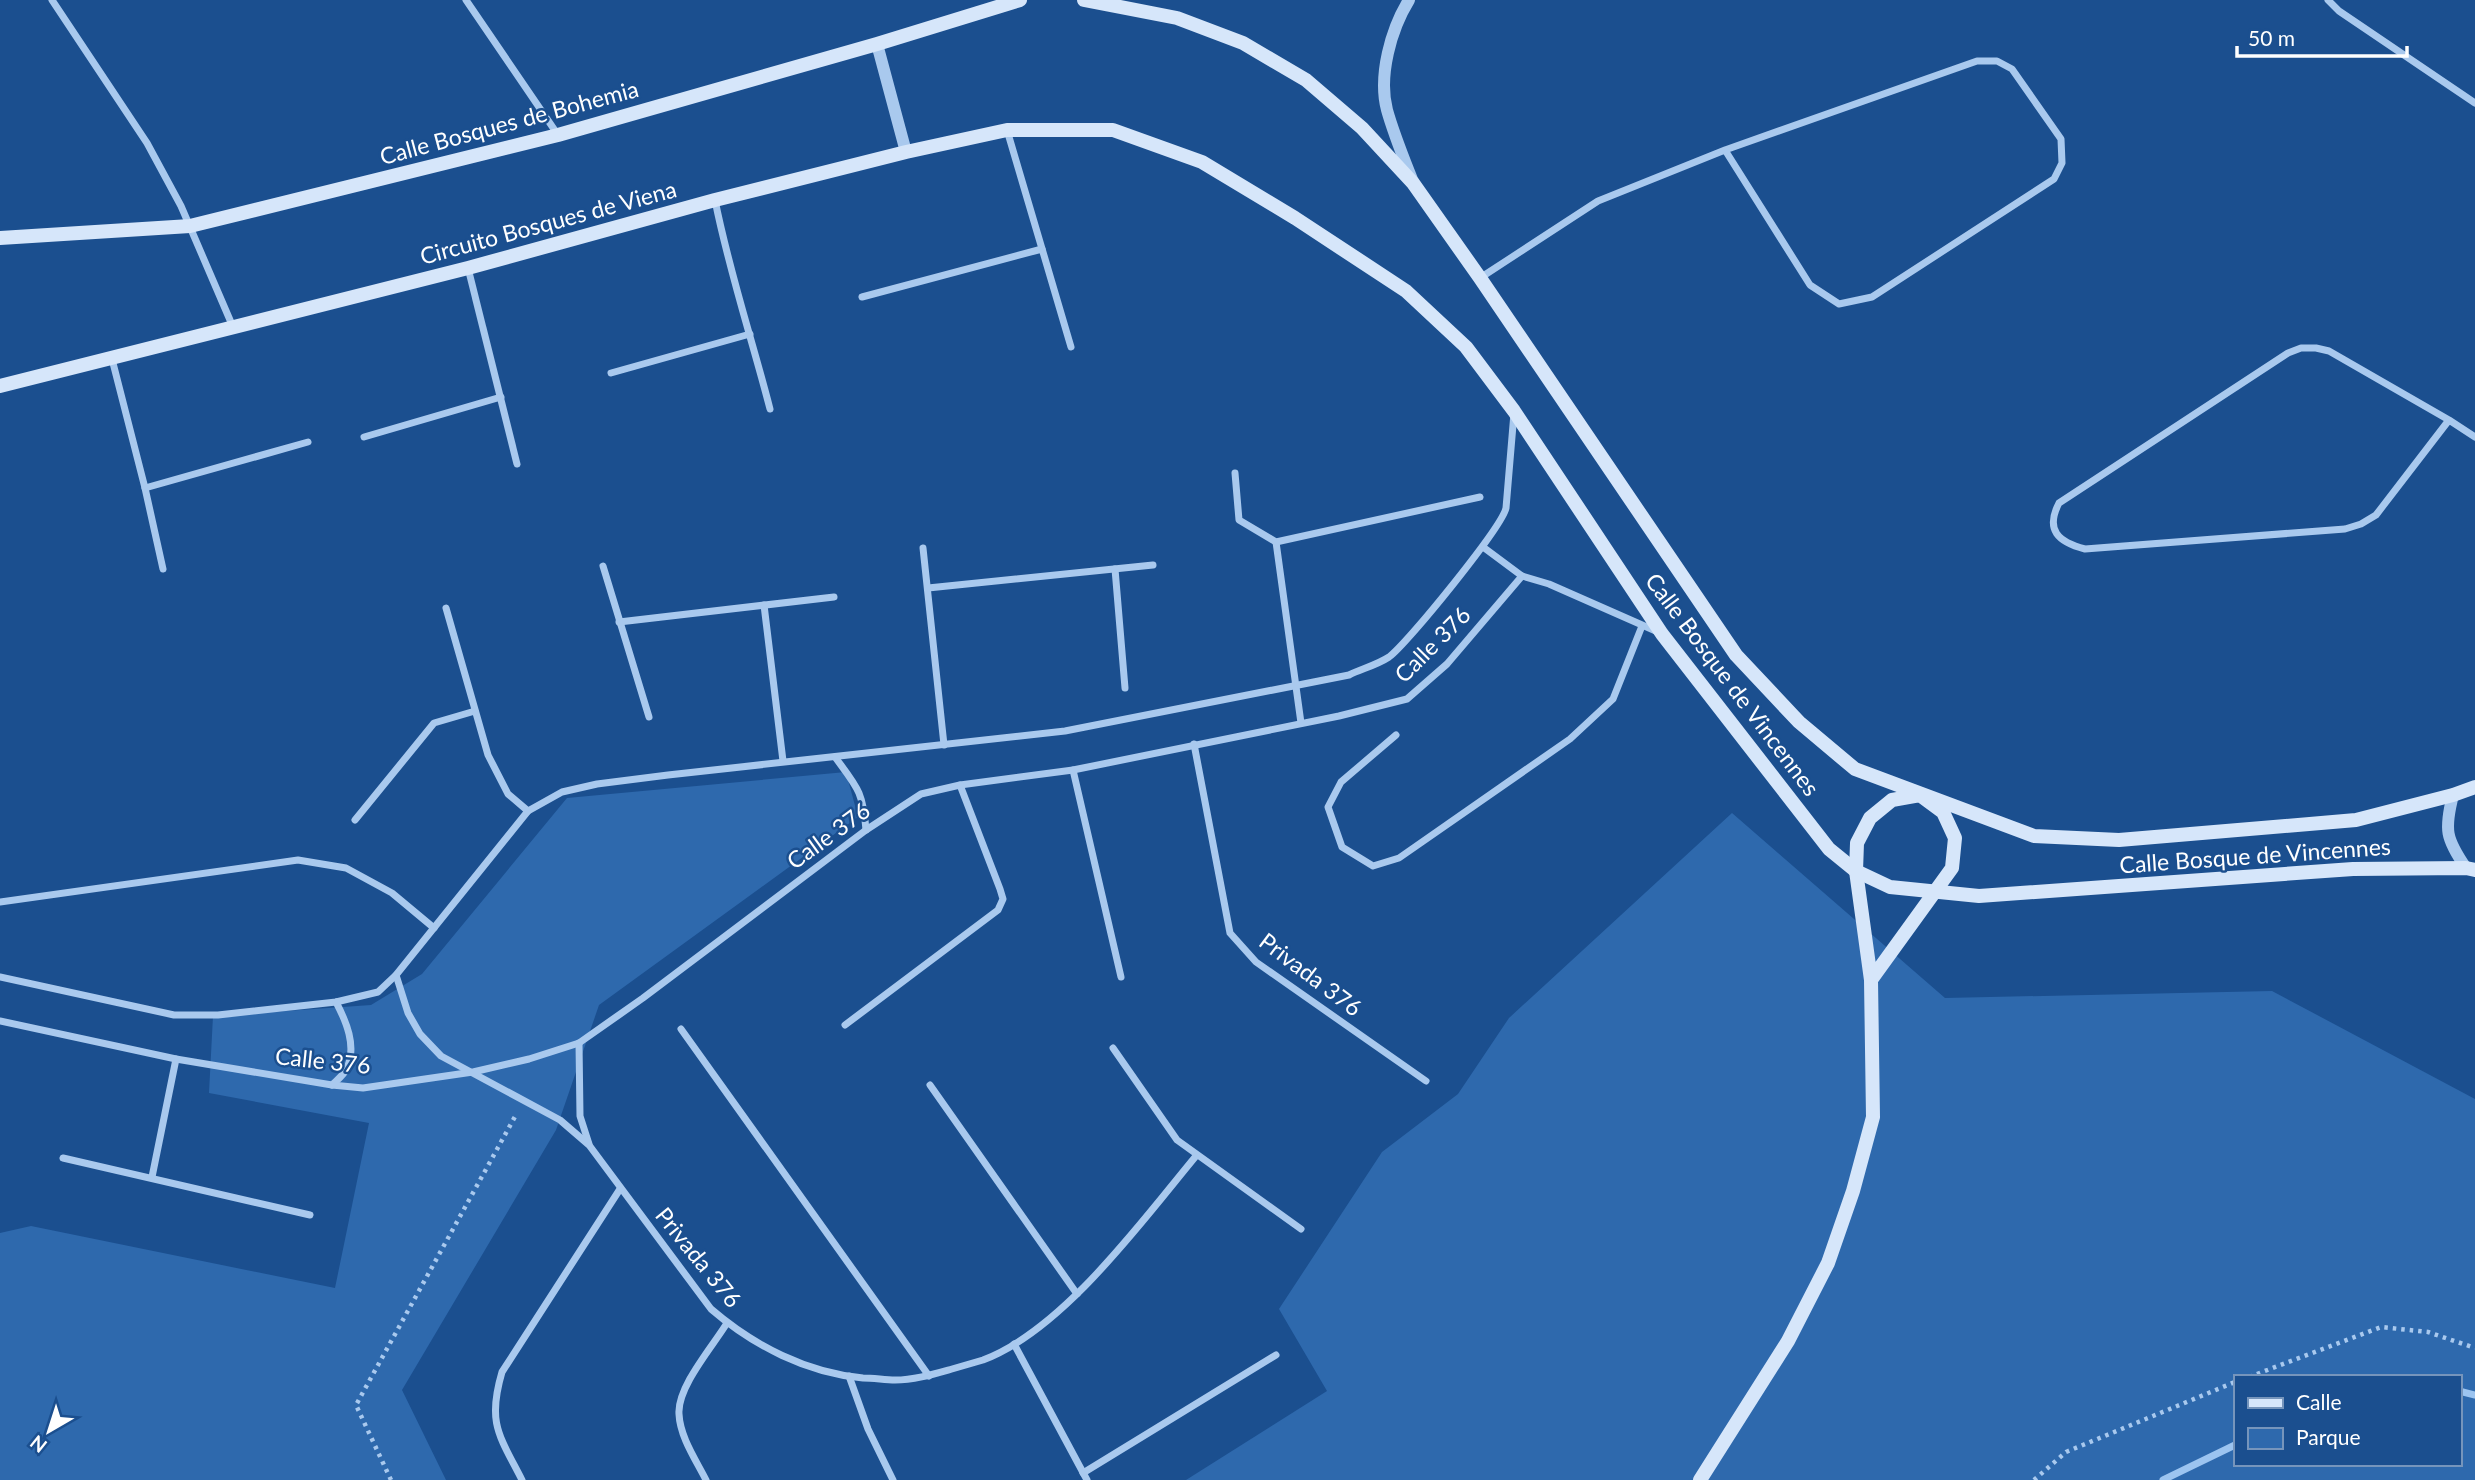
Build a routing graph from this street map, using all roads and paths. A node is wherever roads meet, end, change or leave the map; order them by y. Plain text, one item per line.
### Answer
1 (52, 0) edge
2 (466, 0) edge
3 (1020, 0) edge
4 (1084, 0) edge
5 (1409, 0) edge
6 (2328, 0) edge
7 (877, 44) junction
8 (2475, 103) edge
9 (1007, 130) junction
10 (1112, 130) joint
11 (558, 135) junction
12 (1725, 150) junction
13 (906, 152) junction
14 (1413, 183) junction
15 (715, 200) junction
16 (190, 226) junction
17 (0, 238) edge
18 (1042, 249) junction
19 (468, 268) junction
20 (1480, 278) junction
21 (862, 297) dead end
22 (233, 327) junction
23 (750, 334) junction
24 (1071, 347) dead end
25 (113, 359) junction
26 (611, 373) dead end
27 (0, 386) edge
28 (501, 397) junction
29 (770, 409) dead end
30 (1514, 411) junction
31 (2449, 420) junction
32 (2475, 436) edge
33 (364, 437) dead end
34 (308, 442) dead end
35 (517, 464) dead end
36 (1234, 473) dead end
37 (145, 488) junction
38 (1480, 497) dead end
39 (1276, 542) junction
40 (1483, 547) junction
41 (923, 548) dead end
42 (1153, 565) dead end
43 (603, 566) dead end
44 (163, 569) dead end
45 (1115, 569) junction
46 (1522, 576) junction
47 (928, 588) junction
48 (834, 597) dead end
49 (764, 605) junction
50 (446, 608) dead end
51 (619, 622) junction
52 (1642, 626) junction
53 (1662, 634) junction
54 (1296, 687) junction
55 (1125, 688) dead end
56 (475, 711) junction
57 (649, 717) dead end
58 (1301, 723) junction
59 (1396, 735) dead end
60 (1195, 744) junction
61 (944, 745) junction
62 (835, 757) junction
63 (782, 761) junction
64 (1073, 770) junction
65 (960, 785) junction
66 (2475, 787) edge
67 (1920, 795) junction
68 (2454, 795) junction
69 (528, 811) junction
70 (355, 820) dead end
71 (866, 830) junction
72 (2471, 869) edge
73 (1856, 871) junction
74 (1935, 891) junction
75 (0, 902) edge
76 (434, 929) junction
77 (396, 975) junction
78 (0, 977) edge
79 (1121, 977) dead end
80 (1871, 980) junction
81 (336, 1002) junction
82 (0, 1021) edge
83 (845, 1025) dead end
84 (681, 1029) dead end
85 (579, 1043) junction
86 (1113, 1048) dead end
87 (176, 1059) junction
88 (473, 1072) junction
89 (1426, 1081) dead end
90 (332, 1085) junction
91 (930, 1085) dead end
92 (524, 1100) junction
93 (589, 1145) junction
94 (1196, 1156) junction
95 (63, 1158) dead end
96 (152, 1177) junction
97 (620, 1189) junction
98 (310, 1215) dead end
99 (1301, 1229) dead end
100 (1076, 1294) junction
101 (727, 1323) junction
102 (1014, 1344) junction
103 (2475, 1348) edge
104 (1276, 1355) dead end
105 (2254, 1375) edge
106 (849, 1376) junction
107 (929, 1376) junction
108 (2234, 1382) edge
109 (1085, 1476) edge
110 (391, 1480) edge
111 (522, 1480) edge
112 (706, 1480) edge
113 (893, 1480) edge
114 (1700, 1480) edge
115 (2034, 1480) edge

1 - 16 street
2 - 11 street
3 - 7 main road, Calle Bosques de Bohemia
4 - 14 main road
5 - 14 street
6 - 8 street
7 - 11 main road, Calle Bosques de Bohemia
7 - 13 street
9 - 10 main road, Circuito Bosques de Viena
9 - 13 main road, Circuito Bosques de Viena
9 - 18 street
10 - 30 main road, Calle Bosque de Vincennes
11 - 16 main road, Calle Bosques de Bohemia
12 - 12 street
12 - 20 street
13 - 15 main road, Circuito Bosques de Viena
14 - 20 main road, Calle Bosque de Vincennes
15 - 19 main road, Circuito Bosques de Viena
15 - 23 street
16 - 17 main road, Calle Bosques de Bohemia
16 - 22 street
18 - 21 street
18 - 24 street
19 - 22 main road, Circuito Bosques de Viena
19 - 28 street
20 - 67 main road, Calle Bosque de Vincennes
22 - 25 main road, Circuito Bosques de Viena
23 - 26 street
23 - 29 street
25 - 27 main road, Circuito Bosques de Viena
25 - 37 street
28 - 33 street
28 - 35 street
30 - 40 street, Calle 376
30 - 53 main road, Calle Bosque de Vincennes
31 - 31 street
31 - 32 street
34 - 37 street
36 - 39 street
37 - 44 street
38 - 39 street
39 - 54 street
40 - 46 street
40 - 54 street, Calle 376
41 - 47 street
42 - 45 street
43 - 51 street
45 - 47 street
45 - 55 street
46 - 52 street
46 - 58 street, Calle 376
47 - 61 street
48 - 49 street
49 - 51 street
49 - 63 street
50 - 56 street
51 - 57 street
52 - 53 street
52 - 59 street
53 - 73 main road, Calle Bosque de Vincennes
54 - 58 street
54 - 61 street, Calle 376
56 - 69 street
56 - 70 street
58 - 60 street, Calle 376
60 - 64 street, Calle 376
60 - 89 street, Privada 376
61 - 62 street, Calle 376
62 - 63 street, Calle 376
62 - 71 street
63 - 69 street, Calle 376
64 - 65 street, Calle 376
64 - 79 street
65 - 71 street, Calle 376
65 - 83 street
66 - 68 main road, Calle Bosque de Vincennes
67 - 68 main road, Calle Bosque de Vincennes
67 - 73 main road
67 - 74 main road
68 - 72 street
69 - 76 street, Calle 376
71 - 85 street, Calle 376
72 - 74 main road, Calle Bosque de Vincennes
73 - 74 main road, Calle Bosque de Vincennes
73 - 80 main road
74 - 80 main road
75 - 76 street
76 - 77 street, Calle 376
77 - 81 street, Calle 376
77 - 88 street
78 - 81 street, Calle 376
80 - 114 main road
81 - 90 street
82 - 87 street, Calle 376
84 - 107 street
85 - 88 street, Calle 376
85 - 93 street
86 - 94 street
87 - 90 street, Calle 376
87 - 96 street
88 - 90 street, Calle 376
88 - 92 street
91 - 100 street
92 - 93 street
92 - 110 path
93 - 97 street, Privada 376
94 - 99 street
94 - 100 street, Privada 376
95 - 96 street
96 - 98 street
97 - 101 street, Privada 376
97 - 111 street
100 - 102 street, Privada 376
101 - 106 street, Privada 376
101 - 112 street
102 - 107 street, Privada 376
102 - 109 street
103 - 105 path
104 - 109 street
106 - 107 street, Privada 376
106 - 113 street
108 - 115 path

